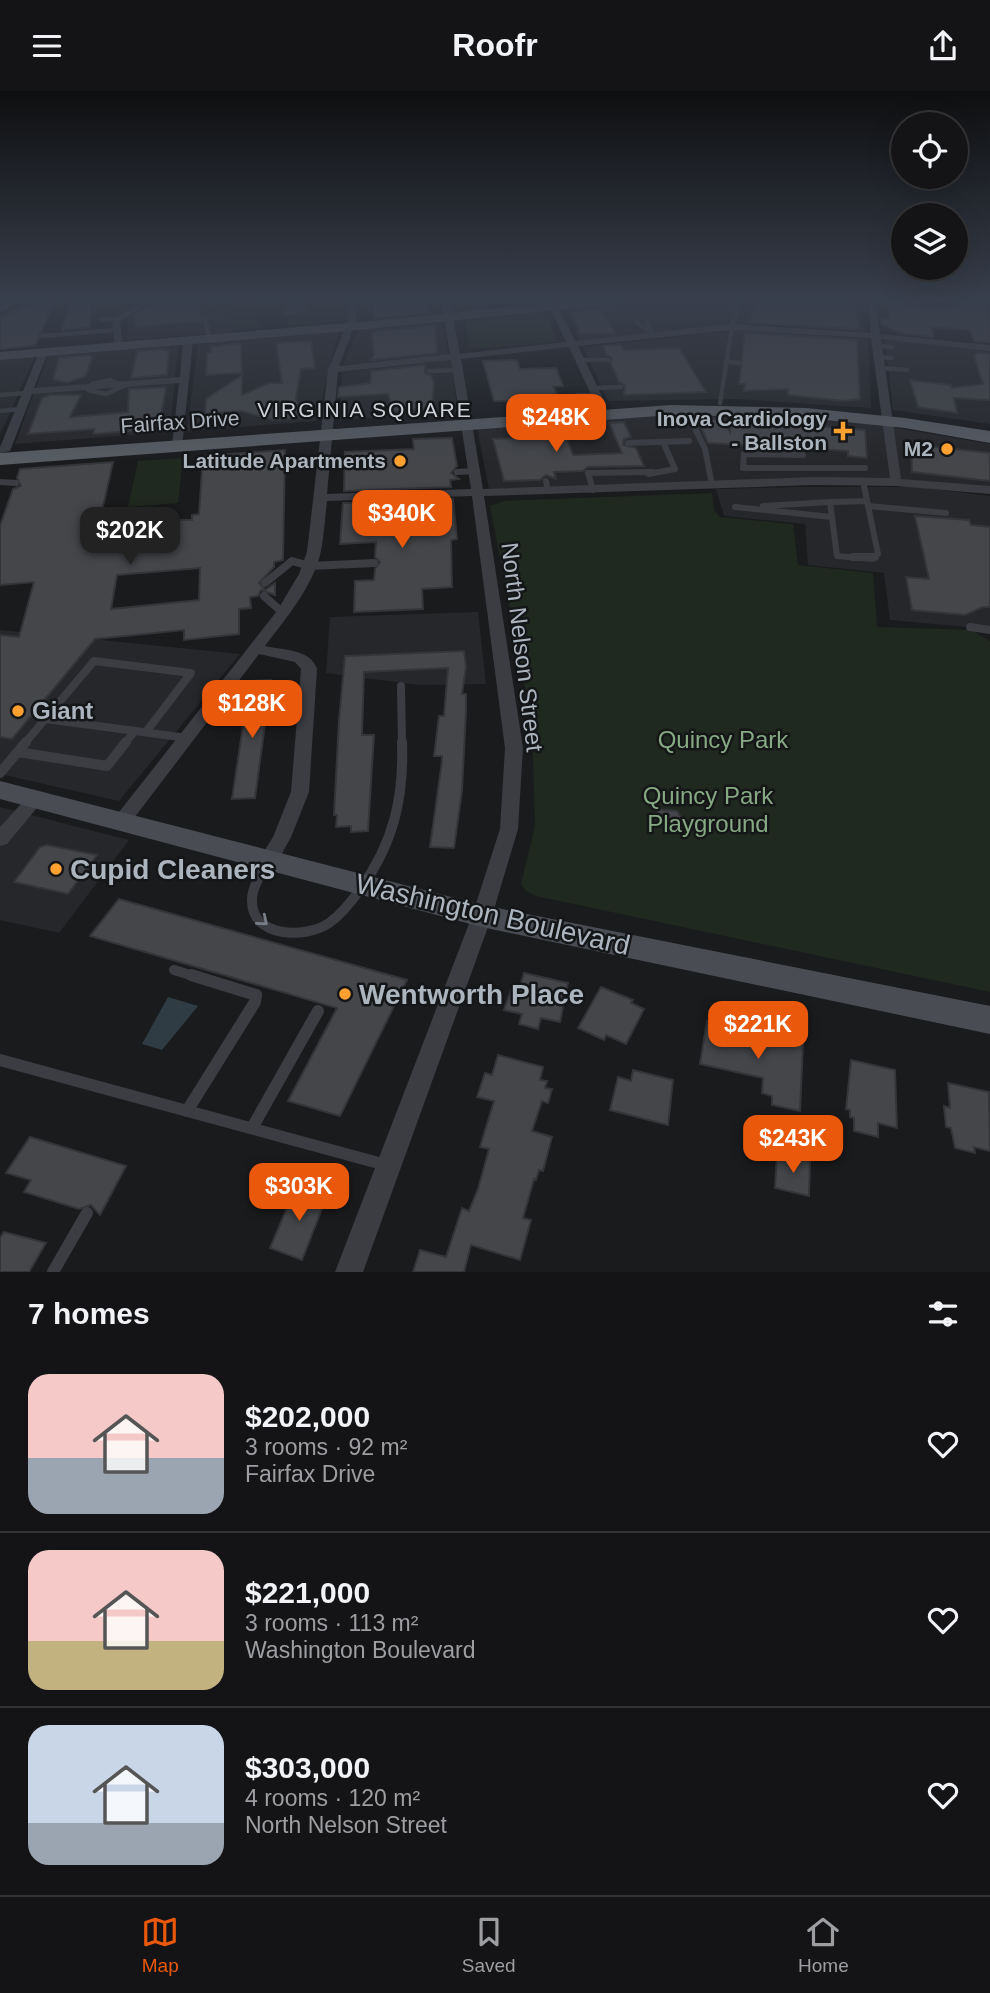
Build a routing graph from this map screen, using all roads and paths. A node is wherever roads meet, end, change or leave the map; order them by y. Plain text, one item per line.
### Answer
1 (37, 353) edge
2 (43, 353) edge
3 (194, 353) edge
4 (339, 353) edge
5 (454, 353) edge
6 (545, 353) edge
7 (574, 353) edge
8 (727, 353) edge
9 (881, 353) joint
10 (0, 356) edge
11 (575, 358) junction
12 (608, 360) dead end
13 (726, 361) junction
14 (739, 363) dead end
15 (333, 370) junction
16 (907, 370) dead end
17 (429, 371) dead end
18 (457, 379) junction
19 (185, 380) junction
20 (621, 387) dead end
21 (28, 392) junction
22 (0, 395) edge
23 (577, 395) dead end
24 (599, 400) junction
25 (720, 403) junction
26 (20, 410) junction
27 (0, 412) edge
28 (885, 417) junction
29 (467, 419) junction
30 (691, 421) dead end
31 (990, 428) edge
32 (327, 430) junction
33 (990, 437) edge
34 (178, 441) junction
35 (689, 441) dead end
36 (663, 442) junction
37 (628, 443) dead end
38 (2, 451) edge
39 (803, 455) dead end
40 (743, 468) junction
41 (752, 468) junction
42 (865, 468) dead end
43 (627, 473) junction
44 (863, 481) junction
45 (0, 482) edge
46 (896, 482) junction
47 (16, 483) dead end
48 (754, 483) junction
49 (712, 485) junction
50 (632, 488) junction
51 (593, 489) junction
52 (990, 490) edge
53 (477, 493) junction
54 (321, 498) junction
55 (830, 502) junction
56 (867, 503) junction
57 (946, 513) dead end
58 (832, 517) junction
59 (374, 563) dead end
60 (310, 566) junction
61 (265, 583) dead end
62 (264, 596) dead end
63 (283, 613) junction
64 (970, 627) dead end
65 (990, 630) edge
66 (255, 649) junction
67 (401, 685) dead end
68 (46, 719) junction
69 (135, 731) junction
70 (146, 732) junction
71 (187, 738) junction
72 (18, 752) junction
73 (0, 773) edge
74 (0, 790) edge
75 (36, 799) junction
76 (121, 821) junction
77 (0, 839) edge
78 (268, 860) junction
79 (363, 885) junction
80 (482, 916) junction
81 (174, 970) dead end
82 (318, 1011) dead end
83 (990, 1020) edge
84 (0, 1060) edge
85 (187, 1111) junction
86 (252, 1128) junction
87 (389, 1166) junction
88 (87, 1213) dead end
89 (53, 1272) edge
90 (349, 1272) edge

1 - 10 main road
2 - 21 street
3 - 19 street
4 - 15 street
5 - 18 street, North Nelson Street
6 - 18 street
7 - 11 street
8 - 13 lane
9 - 16 lane
9 - 28 street
11 - 12 lane
11 - 24 street
13 - 14 lane
13 - 25 lane
15 - 18 street
15 - 32 street
17 - 18 lane
18 - 29 street, North Nelson Street
19 - 21 street
19 - 34 street
20 - 24 lane
21 - 22 lane
21 - 26 street
23 - 24 lane
24 - 25 main road, Fairfax Drive
24 - 28 main road, Fairfax Drive
24 - 29 main road, Fairfax Drive
25 - 28 main road, Fairfax Drive
26 - 27 lane
26 - 38 street
28 - 31 main road, Fairfax Drive
28 - 33 main road, Fairfax Drive
28 - 46 street
29 - 32 main road, Fairfax Drive
29 - 53 street, North Nelson Street
30 - 49 lane
32 - 34 main road, Fairfax Drive
32 - 54 street
34 - 38 main road, Fairfax Drive
35 - 36 lane
36 - 37 lane
36 - 43 lane
39 - 40 lane
40 - 41 lane
40 - 48 lane
41 - 42 lane
41 - 48 lane
43 - 50 lane
43 - 51 lane
44 - 46 street
44 - 48 street
44 - 56 lane
45 - 47 lane
46 - 52 street
48 - 49 street
49 - 50 street
50 - 51 street
51 - 53 street
53 - 54 street
53 - 80 street, North Nelson Street
54 - 60 street
55 - 56 lane
55 - 58 lane
55 - 58 lane
56 - 57 lane
56 - 58 lane
59 - 60 lane
60 - 61 lane
60 - 63 street
62 - 63 lane
63 - 66 street
64 - 65 lane
66 - 71 street
66 - 78 street
67 - 79 lane
68 - 69 lane
68 - 70 lane
68 - 72 lane
69 - 70 lane
69 - 72 lane
70 - 71 lane
71 - 76 street
72 - 73 lane
74 - 75 main road, Washington Boulevard
75 - 76 main road, Washington Boulevard
75 - 77 street
76 - 78 main road, Washington Boulevard
78 - 79 main road, Washington Boulevard
78 -> 79 lane
79 - 80 main road, Washington Boulevard
80 - 83 main road, Washington Boulevard
80 - 87 street, North Nelson Street
81 - 85 lane
82 - 86 lane
84 - 85 lane
85 - 86 lane
86 - 87 lane
87 - 90 street, North Nelson Street
88 - 89 lane

